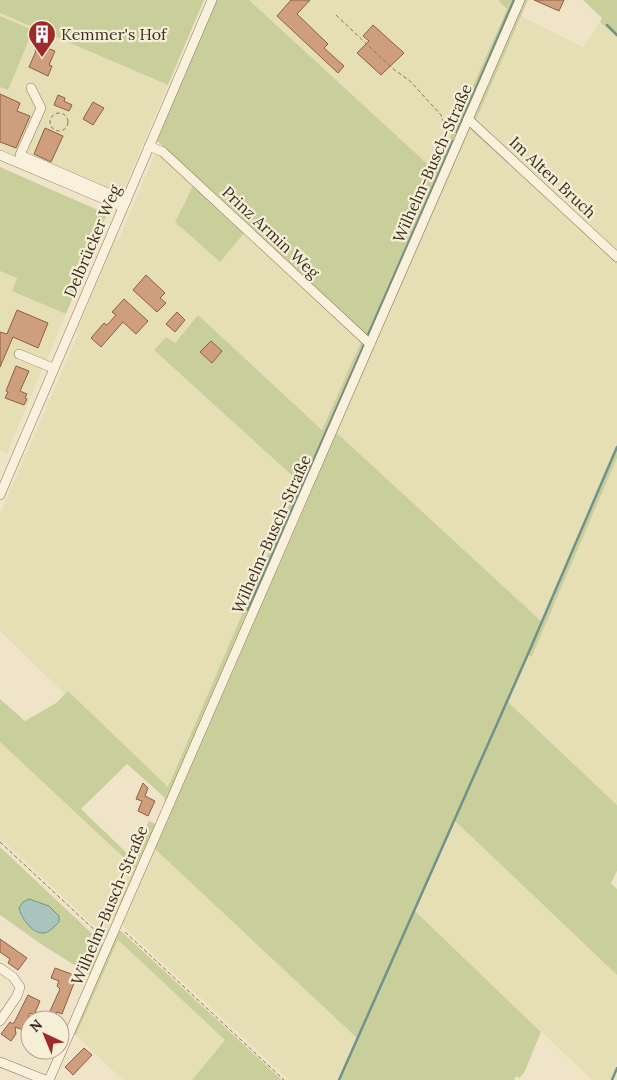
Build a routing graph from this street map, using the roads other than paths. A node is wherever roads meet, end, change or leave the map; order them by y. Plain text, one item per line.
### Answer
1 (212, 0) edge
2 (520, 0) edge
3 (31, 88) dead end
4 (468, 119) junction
5 (150, 146) junction
6 (0, 155) edge
7 (124, 204) junction
8 (617, 256) edge
9 (370, 344) junction
10 (19, 354) dead end
11 (54, 368) junction
12 (0, 495) edge
13 (0, 968) edge
14 (0, 1021) edge
15 (0, 1062) edge
16 (45, 1080) edge
17 (49, 1080) edge

1 - 5 street, Delbrücker Weg
2 - 4 street, Wilhelm-Busch-Straße
3 - 7 street
4 - 8 street, Im Alten Bruch
4 - 9 street, Wilhelm-Busch-Straße
5 - 7 street, Delbrücker Weg
5 - 9 street, Prinz Armin Weg
6 - 7 street
7 - 11 street, Delbrücker Weg
9 - 17 street, Wilhelm-Busch-Straße
10 - 11 street
11 - 12 street, Delbrücker Weg
13 - 14 street
15 - 16 street

